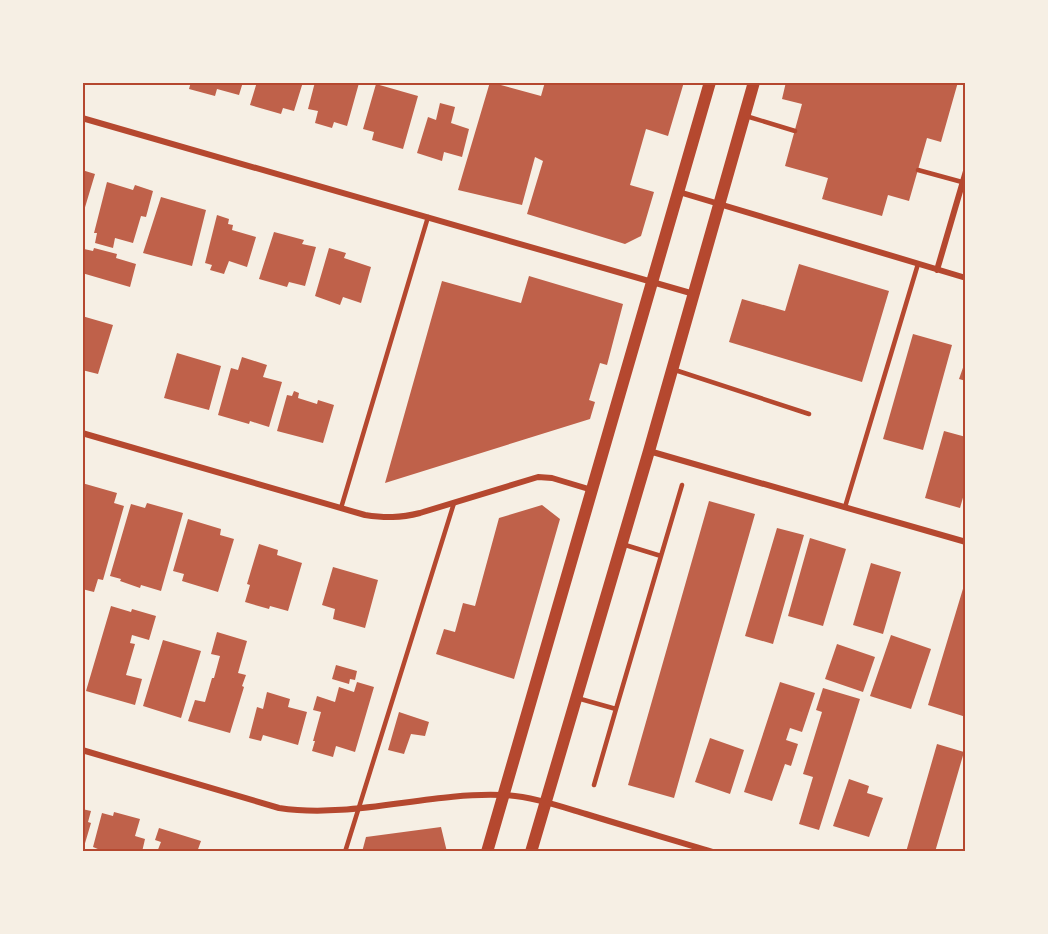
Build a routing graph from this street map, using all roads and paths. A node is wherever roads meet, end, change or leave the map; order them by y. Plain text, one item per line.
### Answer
1 (710, 82) edge
2 (754, 82) edge
3 (744, 116) junction
4 (82, 118) edge
5 (795, 131) dead end
6 (918, 170) dead end
7 (966, 171) edge
8 (962, 182) junction
9 (678, 191) junction
10 (720, 204) junction
11 (428, 217) junction
12 (918, 264) junction
13 (937, 270) junction
14 (966, 278) edge
15 (652, 282) junction
16 (694, 294) junction
17 (672, 369) junction
18 (810, 414) dead end
19 (82, 434) edge
20 (649, 451) junction
21 (682, 485) dead end
22 (592, 490) junction
23 (454, 502) junction
24 (846, 507) junction
25 (341, 508) junction
26 (966, 542) edge
27 (622, 544) junction
28 (662, 556) junction
29 (576, 698) junction
30 (616, 709) junction
31 (82, 750) edge
32 (594, 785) dead end
33 (504, 795) junction
34 (546, 802) junction
35 (358, 807) junction
36 (345, 852) edge
37 (487, 852) edge
38 (531, 852) edge
39 (713, 852) edge

1 - 9 main road
2 - 3 main road
3 - 5 lane
3 - 10 main road
4 - 11 street
6 - 8 lane
7 - 8 street
8 - 13 street
9 - 10 street
9 - 15 main road
10 - 12 street
10 - 16 main road
11 - 15 street
11 - 25 lane
12 - 13 street
12 - 24 lane
13 - 14 street
15 - 16 street
15 - 22 main road
16 - 17 main road
17 - 18 lane
17 - 20 main road
19 - 25 street
20 - 24 street
20 - 27 main road
21 - 28 lane
22 - 23 street
22 - 33 main road
23 - 25 street
23 - 35 lane
24 - 26 street
27 - 28 lane
27 - 29 main road
28 - 30 lane
29 - 30 lane
29 - 34 main road
30 - 32 lane
31 - 35 street
33 - 34 street
33 - 35 street
33 - 37 main road
34 - 38 main road
34 - 39 street
35 - 36 lane

